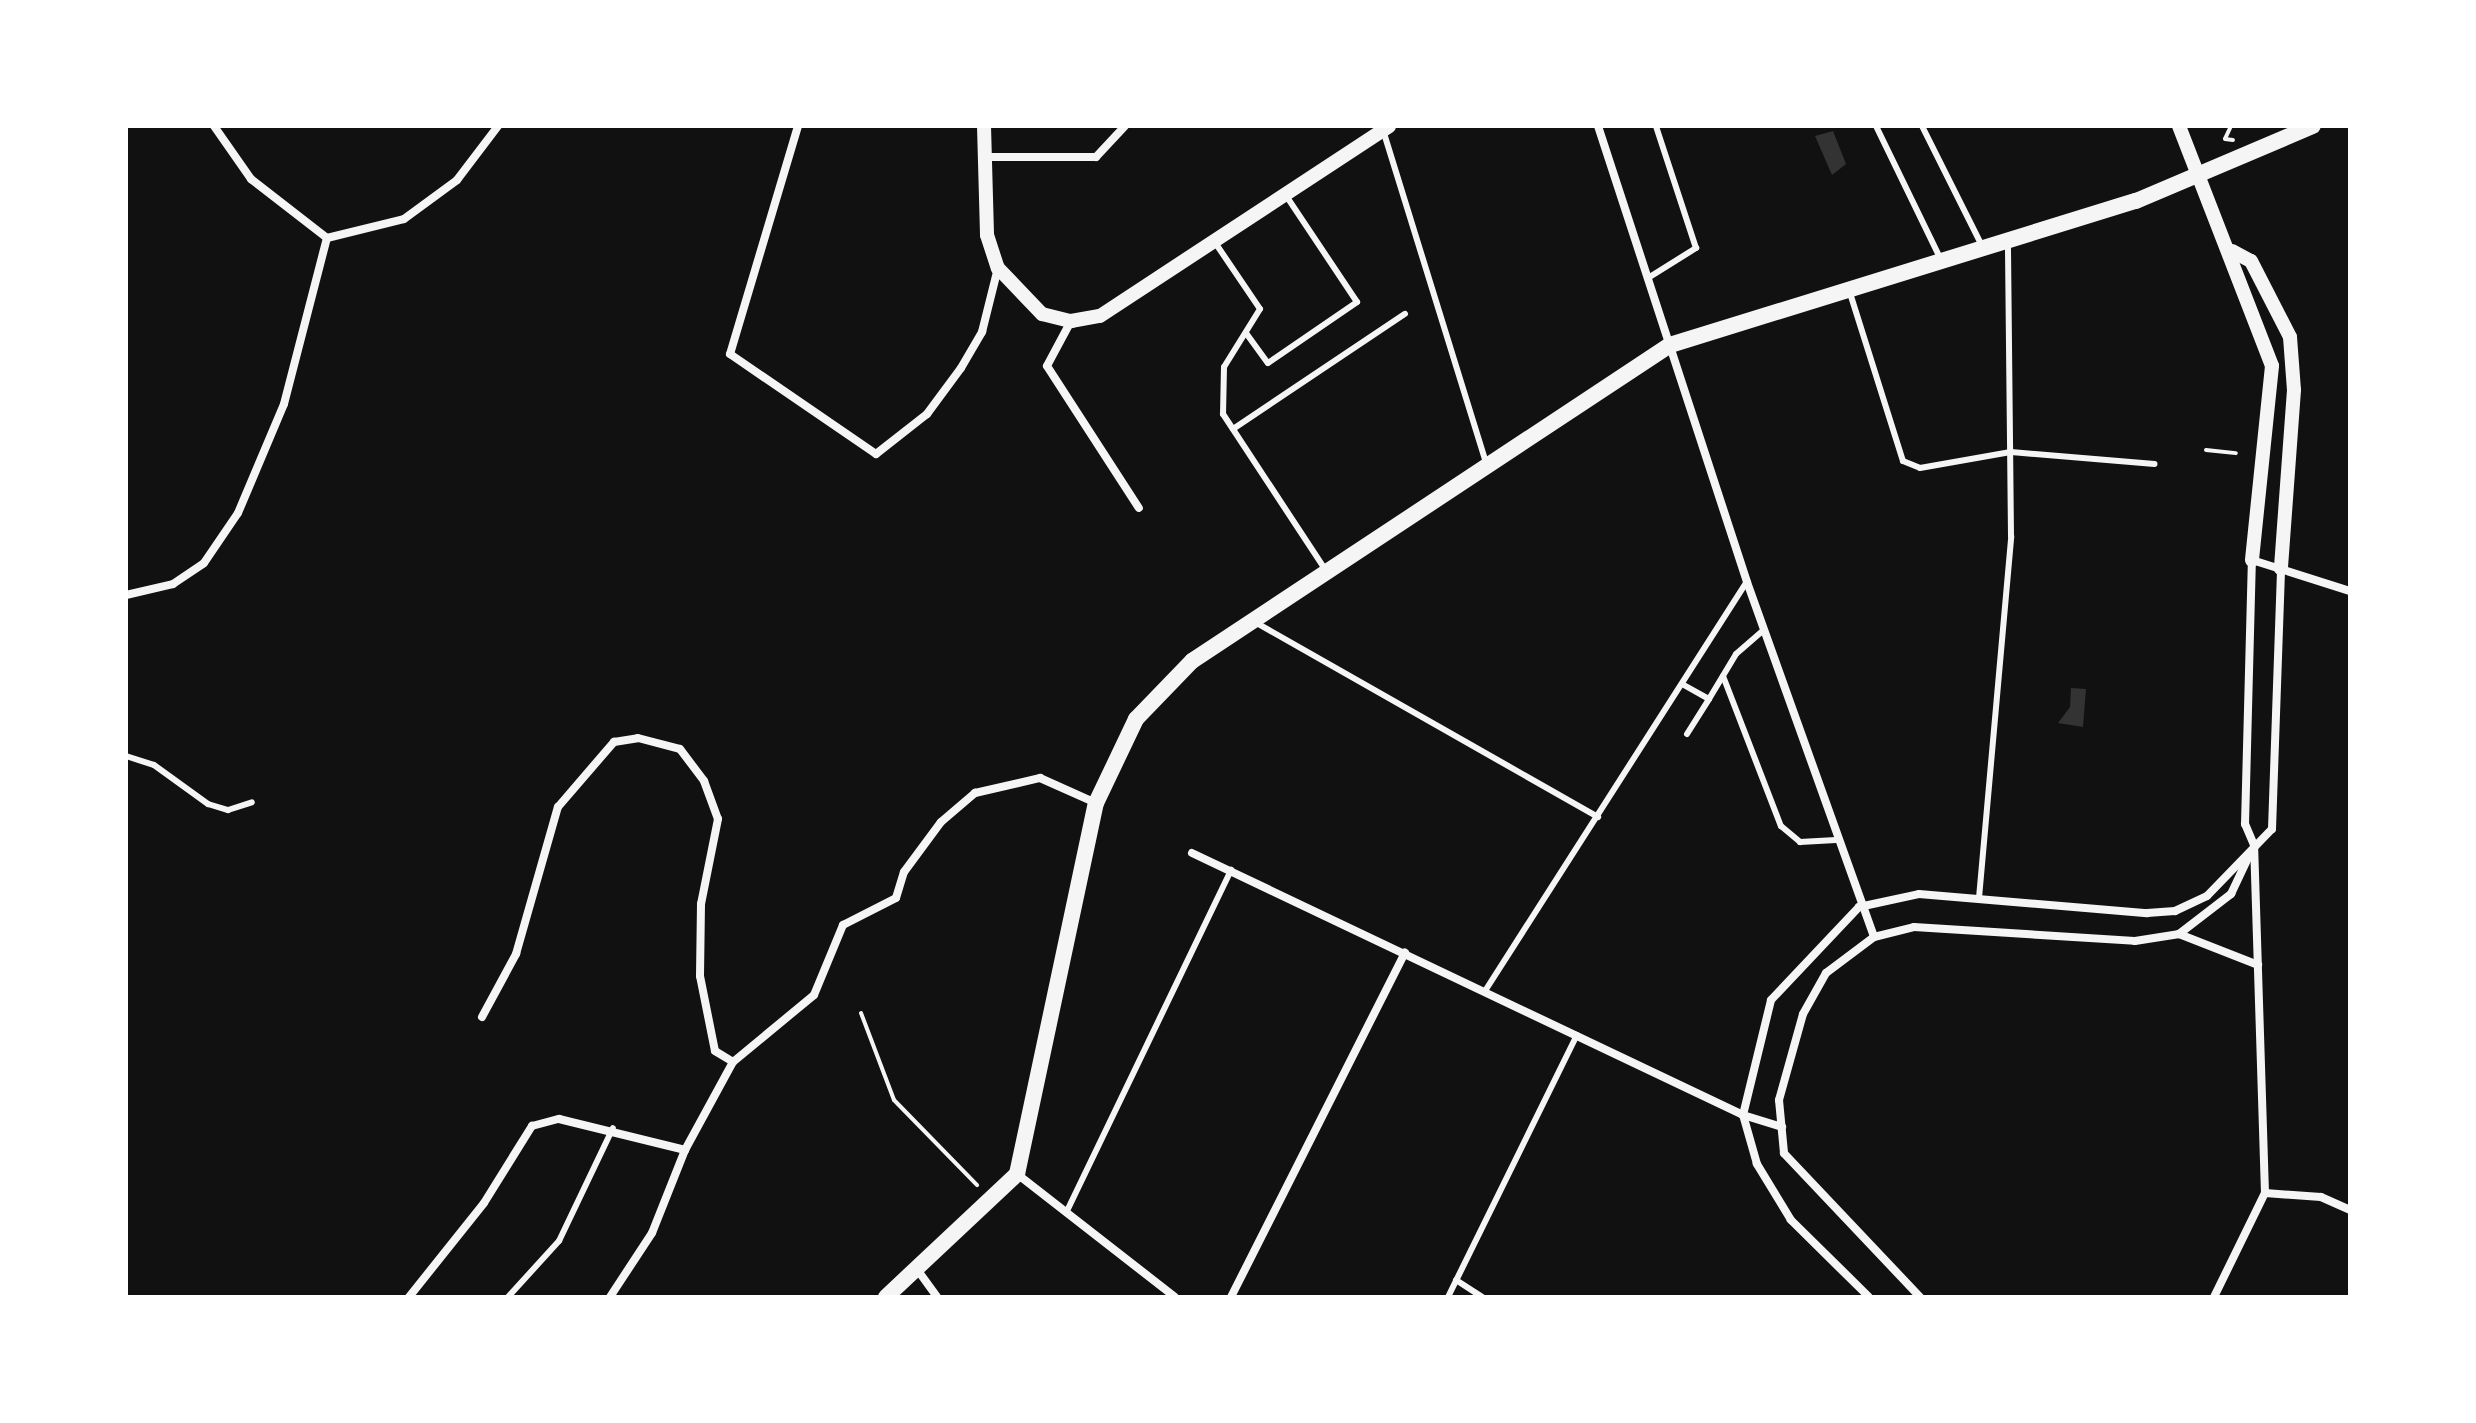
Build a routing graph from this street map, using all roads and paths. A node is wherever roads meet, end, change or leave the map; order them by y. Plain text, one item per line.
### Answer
1 (214, 126) edge
2 (498, 126) edge
3 (798, 126) edge
4 (984, 126) edge
5 (1125, 126) edge
6 (1598, 126) edge
7 (1656, 126) edge
8 (1876, 126) edge
9 (1922, 126) edge
10 (2178, 126) edge
11 (2313, 126) edge
12 (1386, 128) edge
13 (984, 157) junction
14 (2199, 175) junction
15 (1285, 194) junction
16 (327, 238) junction
17 (1214, 241) junction
18 (2008, 241) junction
19 (1983, 249) junction
20 (2232, 251) junction
21 (1941, 261) junction
22 (998, 268) junction
23 (1648, 278) junction
24 (1849, 290) junction
25 (1405, 314) dead end
26 (1071, 321) junction
27 (1246, 333) junction
28 (1670, 345) junction
29 (1233, 429) junction
30 (2206, 450) dead end
31 (2011, 452) junction
32 (2236, 453) dead end
33 (1486, 462) junction
34 (2154, 464) dead end
35 (1139, 508) dead end
36 (2252, 560) junction
37 (1325, 569) junction
38 (2281, 569) junction
39 (1747, 582) junction
40 (2350, 591) edge
41 (126, 595) edge
42 (1250, 618) junction
43 (1764, 630) junction
44 (1723, 676) junction
45 (1682, 684) junction
46 (1709, 699) junction
47 (1687, 734) dead end
48 (126, 756) edge
49 (252, 802) dead end
50 (1096, 803) junction
51 (1598, 817) junction
52 (1836, 840) junction
53 (2254, 845) junction
54 (1192, 853) dead end
55 (1232, 868) junction
56 (1979, 898) junction
57 (1859, 907) junction
58 (2179, 934) junction
59 (1874, 937) junction
60 (1405, 952) junction
61 (2258, 965) junction
62 (1485, 991) junction
63 (861, 1013) dead end
64 (482, 1017) dead end
65 (1577, 1035) junction
66 (733, 1062) junction
67 (1743, 1115) junction
68 (1782, 1127) junction
69 (613, 1128) junction
70 (685, 1150) junction
71 (1017, 1174) junction
72 (977, 1185) dead end
73 (2265, 1193) junction
74 (2350, 1210) edge
75 (1066, 1213) junction
76 (919, 1272) junction
77 (1456, 1280) junction
78 (409, 1297) edge
79 (508, 1297) edge
80 (610, 1297) edge
81 (886, 1297) edge
82 (937, 1297) edge
83 (1175, 1297) edge
84 (1231, 1297) edge
85 (1448, 1297) edge
86 (1482, 1297) edge
87 (1869, 1297) edge
88 (1920, 1297) edge
89 (2214, 1297) edge

1 - 16 street
2 - 16 street
3 - 22 street
4 - 13 street
5 - 13 street
6 - 23 street
7 - 23 lane
8 - 21 lane
9 - 19 lane
10 - 14 street
11 - 14 main road
12 - 15 street
12 - 33 lane
13 - 22 street
14 - 18 main road
14 - 20 street
15 - 17 street
15 - 27 lane
16 - 41 street
17 - 26 street
17 - 27 lane
18 - 19 main road
18 - 31 lane
19 - 21 main road
20 - 36 street
20 - 38 street
21 - 24 main road
22 - 26 street
23 - 28 street
24 - 28 main road
24 - 31 lane
25 - 29 lane
26 - 35 street
27 - 29 lane
28 - 33 main road
28 - 39 street
29 - 37 lane
30 - 32 path
31 - 34 lane
31 - 56 lane
33 - 37 main road
36 - 38 street
36 - 53 street
37 - 42 main road
38 - 40 street
38 - 53 street
39 - 43 street
39 - 45 lane
42 - 50 main road
42 - 51 lane
43 - 44 lane
43 - 52 street
44 - 46 lane
44 - 52 lane
45 - 46 lane
45 - 51 lane
46 - 47 lane
48 - 49 lane
50 - 66 street
50 - 71 main road
51 - 62 lane
52 - 57 street
53 - 56 street
53 - 58 street
53 - 61 street
54 - 55 street
55 - 60 street
55 - 75 lane
56 - 57 street
57 - 59 street
57 - 67 street
58 - 59 street
58 - 61 street
59 - 68 street
60 - 62 street
60 - 84 street
61 - 73 street
62 - 65 street
63 - 72 path
64 - 66 street
65 - 67 street
65 - 77 lane
66 - 70 street
67 - 68 street
67 - 87 street
68 - 88 street
69 - 70 street
69 - 78 street
69 - 79 lane
70 - 80 street
71 - 75 street
71 - 76 main road
73 - 74 street
73 - 89 street
75 - 83 street
76 - 81 main road
76 - 82 street
77 - 85 lane
77 - 86 lane

